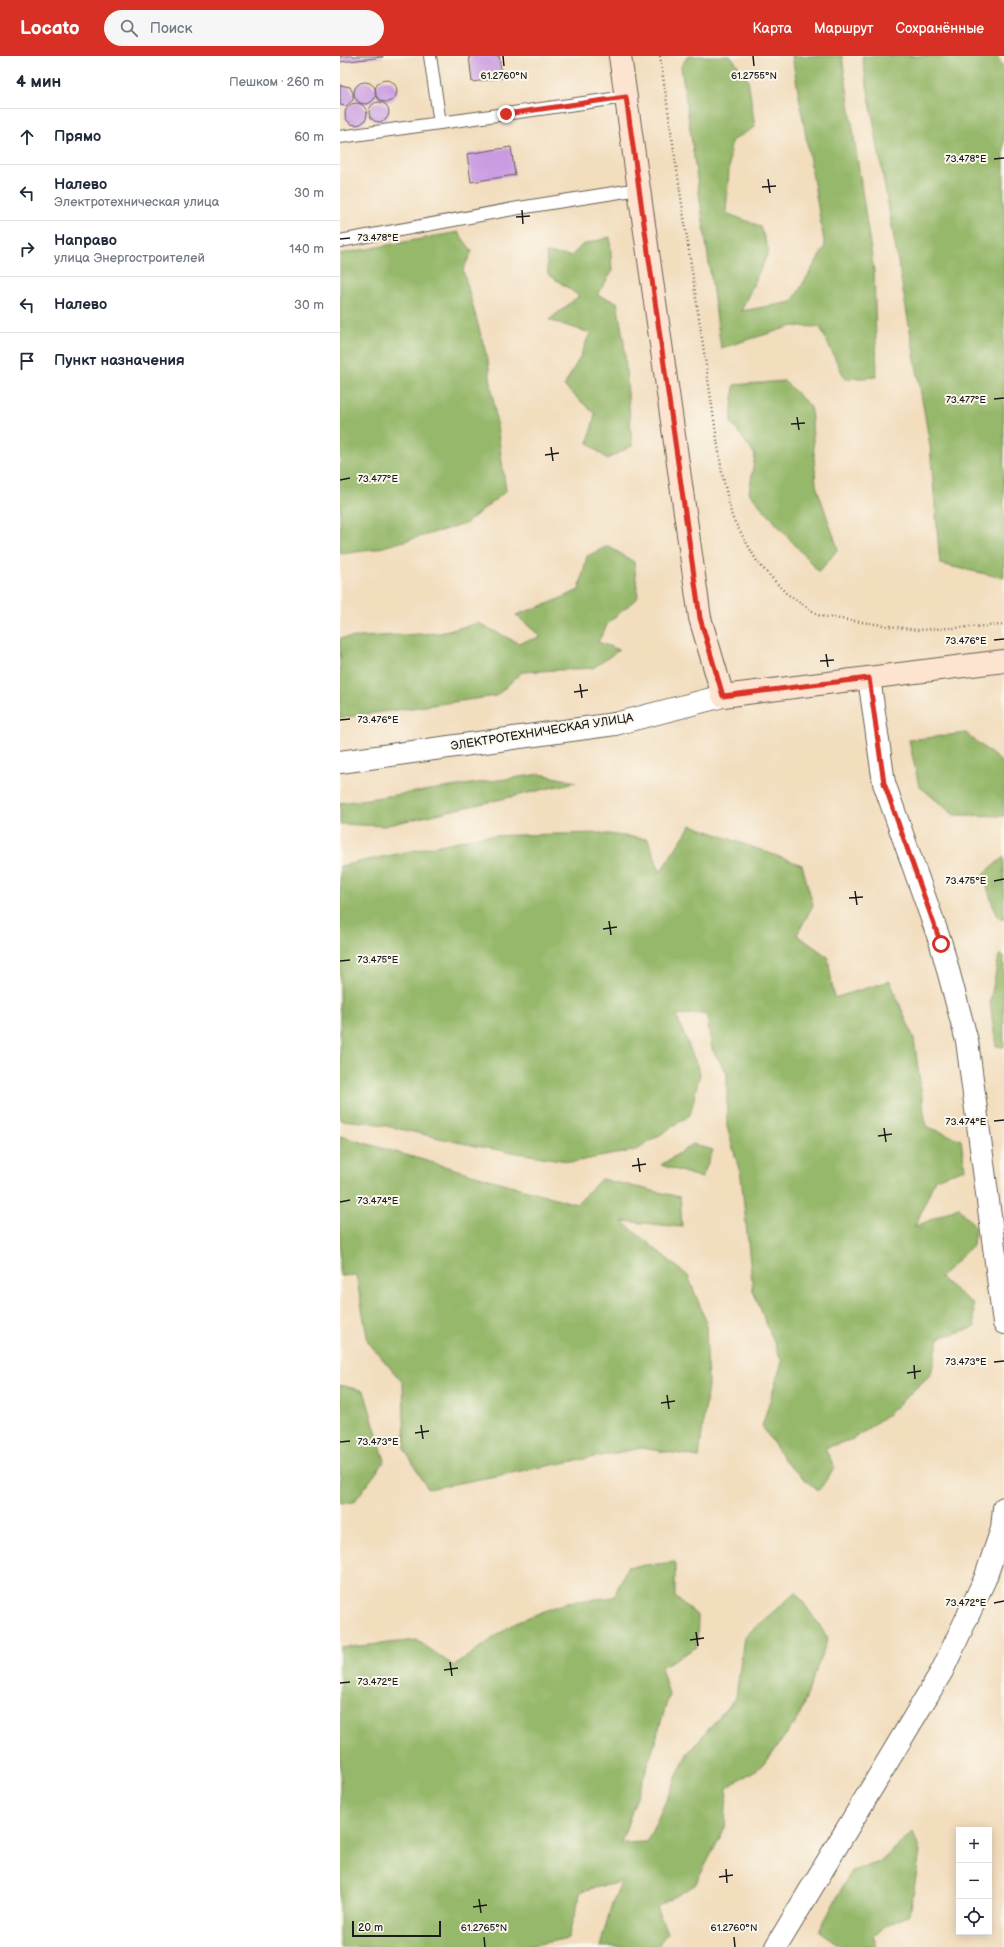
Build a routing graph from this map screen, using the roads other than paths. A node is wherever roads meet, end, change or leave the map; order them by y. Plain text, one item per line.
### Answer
1 (430, 56) edge
2 (620, 56) edge
3 (626, 97) junction
4 (440, 123) junction
5 (340, 137) edge
6 (639, 189) junction
7 (340, 241) edge
8 (1004, 660) edge
9 (869, 678) junction
10 (723, 696) junction
11 (340, 762) edge
12 (1004, 1323) edge
13 (1004, 1508) edge
14 (776, 1947) edge

1 - 4 lane
2 - 3 main road
3 - 4 lane
3 - 6 main road
4 - 5 lane
6 - 7 lane
6 - 10 main road
8 - 9 main road, ЭЛЕКТРОТЕХНИЧЕСКАЯ УЛИЦА
9 - 10 main road, ЭЛЕКТРОТЕХНИЧЕСКАЯ УЛИЦА
9 - 12 street
10 - 11 street, ЭЛЕКТРОТЕХНИЧЕСКАЯ УЛИЦА
13 - 14 street

